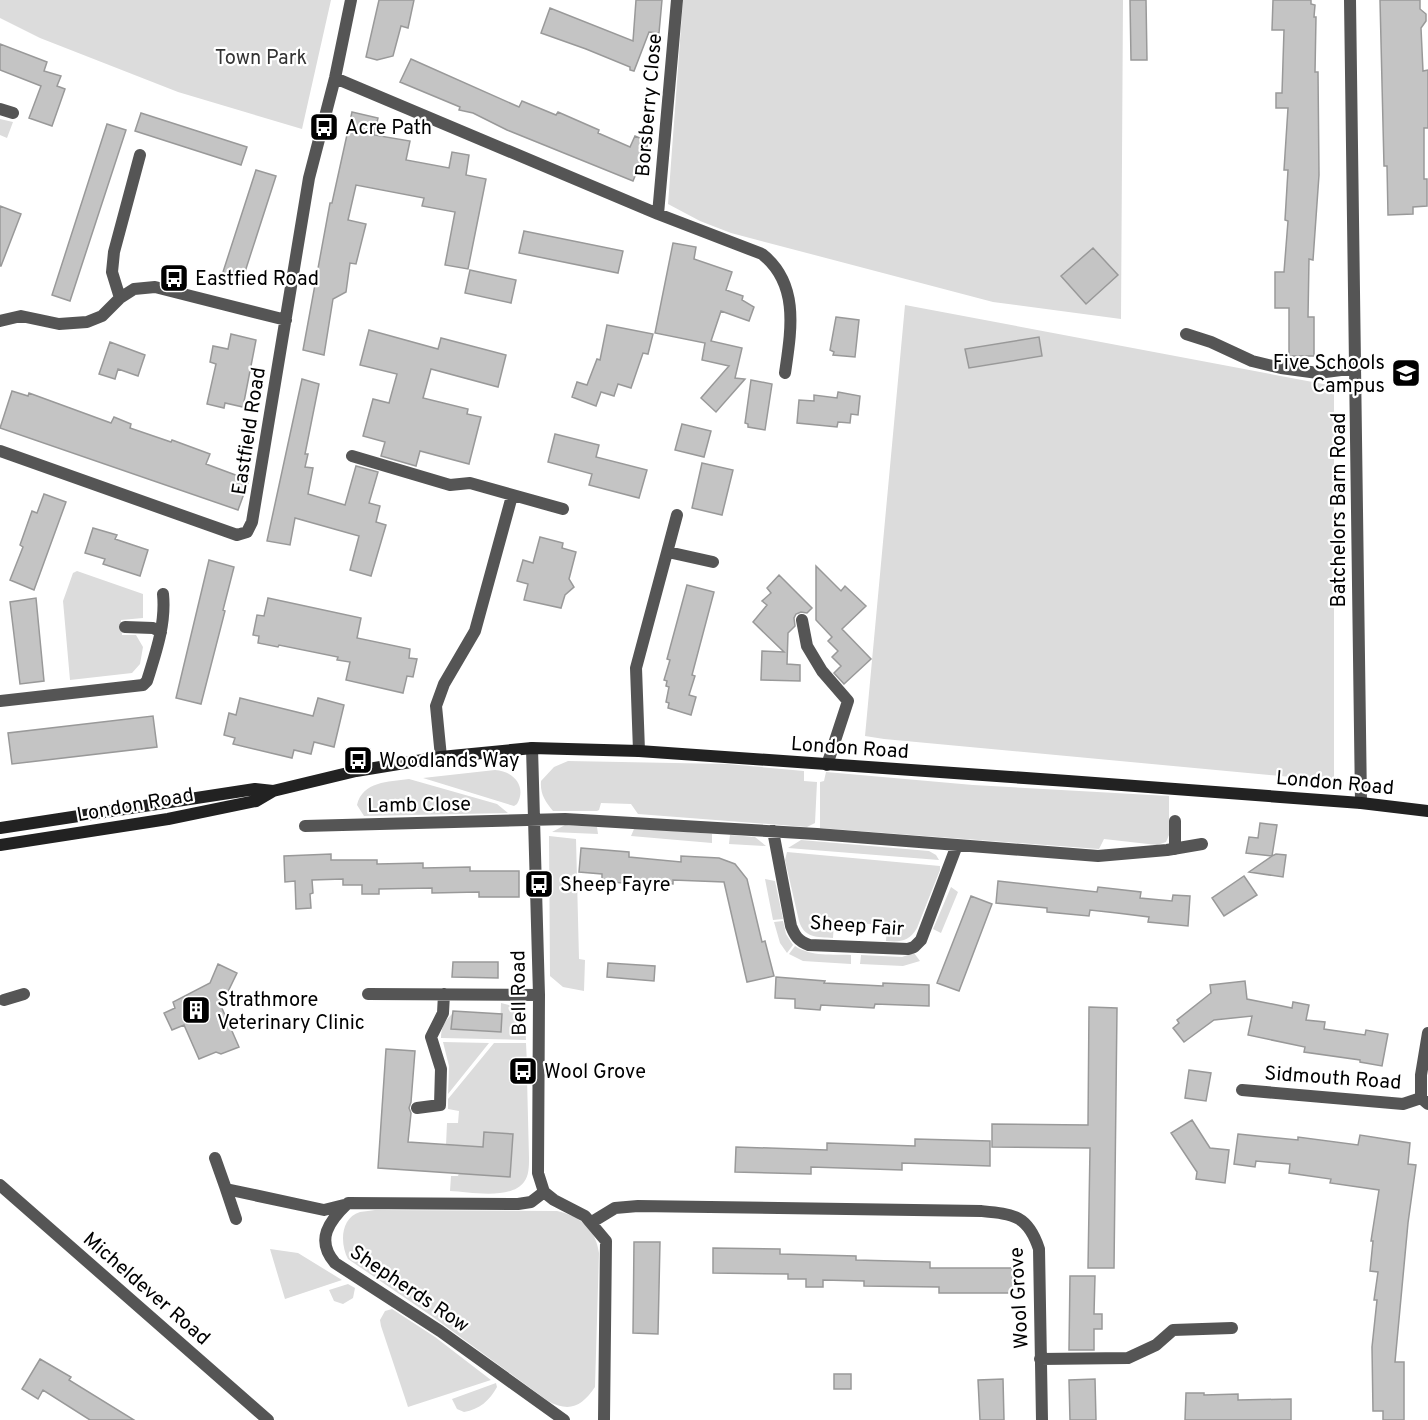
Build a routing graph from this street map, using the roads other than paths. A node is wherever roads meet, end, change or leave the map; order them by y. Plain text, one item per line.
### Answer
1 (351, 0) edge
2 (677, 0) edge
3 (1350, 0) edge
4 (334, 78) junction
5 (0, 109) edge
6 (13, 113) dead end
7 (140, 154) dead end
8 (658, 214) junction
9 (120, 298) junction
10 (286, 320) junction
11 (0, 321) edge
12 (1186, 334) dead end
13 (1356, 368) junction
14 (785, 373) dead end
15 (0, 451) edge
16 (352, 456) dead end
17 (512, 496) junction
18 (563, 508) dead end
19 (677, 515) dead end
20 (668, 552) junction
21 (713, 562) dead end
22 (164, 594) dead end
23 (802, 620) dead end
24 (125, 627) dead end
25 (161, 632) junction
26 (0, 701) edge
27 (532, 748) junction
28 (639, 751) junction
29 (441, 757) junction
30 (827, 765) junction
31 (273, 791) junction
32 (1361, 803) junction
33 (1428, 811) edge
34 (535, 820) junction
35 (0, 821) edge
36 (1175, 821) dead end
37 (305, 826) dead end
38 (0, 828) edge
39 (773, 831) junction
40 (1202, 844) dead end
41 (1, 845) edge
42 (957, 845) junction
43 (1175, 849) junction
44 (24, 994) dead end
45 (368, 994) dead end
46 (444, 994) junction
47 (538, 995) junction
48 (1, 1002) edge
49 (1428, 1033) edge
50 (1242, 1090) dead end
51 (1425, 1101) edge
52 (417, 1108) dead end
53 (215, 1158) dead end
54 (0, 1185) edge
55 (226, 1189) junction
56 (544, 1192) junction
57 (348, 1203) junction
58 (236, 1219) dead end
59 (592, 1222) junction
60 (1232, 1328) dead end
61 (1041, 1359) junction
62 (268, 1420) edge
63 (564, 1420) edge
64 (604, 1420) edge
65 (1042, 1420) edge

1 - 4 street, Eastfield Road
2 - 8 street, Borsberry Close
3 - 13 street, Batchelors Barn Road
4 - 8 street
4 - 10 street, Eastfield Road
5 - 6 street
7 - 9 street
8 - 14 street
9 - 10 street
9 - 11 street
10 - 15 street, Eastfield Road
12 - 13 street
13 - 32 street, Batchelors Barn Road
16 - 17 street
17 - 18 street
17 - 29 street
19 - 20 street
20 - 21 street
20 - 28 street
22 - 25 street
23 - 30 street
24 - 25 street
25 - 26 street
27 - 28 street, London Road
27 - 29 street, London Road
27 - 34 street, Bell Road
28 - 30 street, London Road
29 - 31 street, London Road
30 - 32 street, London Road
31 - 38 street, London Road
31 - 41 street, London Road
32 - 33 street, London Road
34 - 37 street, Lamb Close
34 - 39 street
34 - 47 street, Bell Road
35 - 38 street
36 - 43 street
38 - 41 street
39 - 42 street
39 - 42 street, Sheep Fair
40 - 43 street
42 - 43 street
44 - 48 street
45 - 46 street
46 - 47 street
46 - 52 street
47 - 56 street, Bell Road
49 - 51 street
50 - 51 street, Sidmouth Road
53 - 55 street
54 - 62 street, Micheldever Road
55 - 57 street
55 - 58 street
56 - 57 street
56 - 59 street
57 - 63 street, Shepherds Row
59 - 61 street, Wool Grove
59 - 64 street
60 - 61 street
61 - 65 street, Wool Grove

